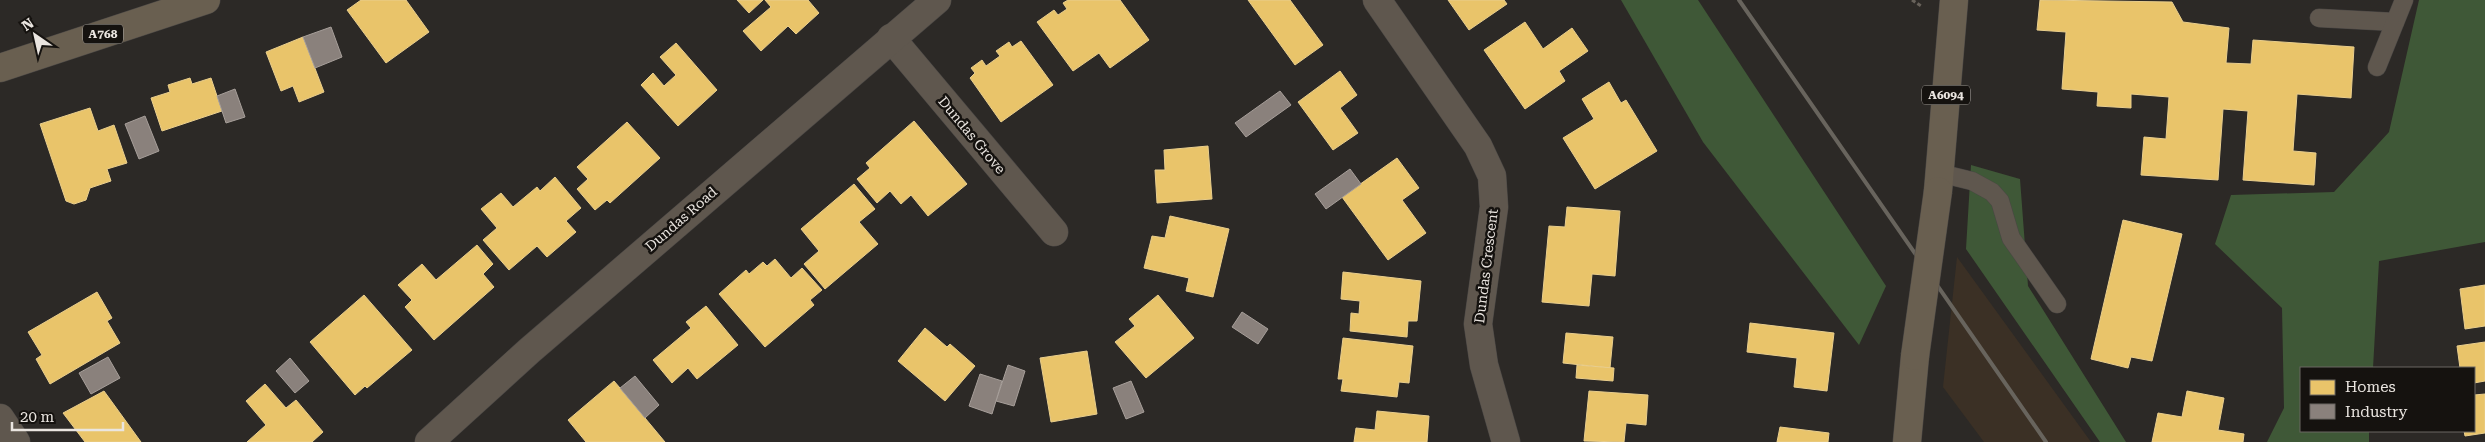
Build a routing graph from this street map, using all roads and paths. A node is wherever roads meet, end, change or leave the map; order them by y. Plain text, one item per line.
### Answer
1 (206, 0) edge
2 (937, 0) edge
3 (1378, 0) edge
4 (1954, 0) edge
5 (2404, 0) edge
6 (2319, 18) dead end
7 (2395, 22) junction
8 (891, 38) junction
9 (2377, 67) dead end
10 (0, 68) edge
11 (1938, 182) junction
12 (1054, 232) dead end
13 (2057, 304) dead end
14 (0, 418) edge
15 (16, 442) edge
16 (429, 442) edge
17 (1506, 442) edge
18 (1907, 442) edge

1 - 10 main road, A768
2 - 8 street, Dundas Road
3 - 17 street, Dundas Crescent
4 - 11 main road, A6094
5 - 7 lane
6 - 7 lane
7 - 9 lane
8 - 12 street, Dundas Grove
8 - 16 street, Dundas Road
11 - 13 lane
11 - 18 main road, A6094, bridge
14 - 15 street

